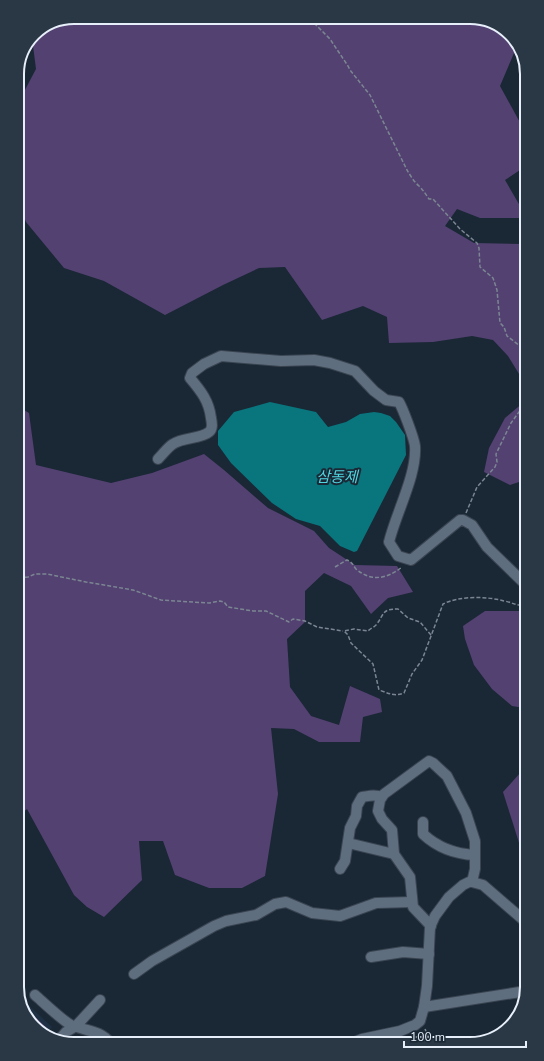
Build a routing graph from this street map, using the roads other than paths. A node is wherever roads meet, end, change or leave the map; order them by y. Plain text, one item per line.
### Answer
1 (158, 459) dead end
2 (520, 579) edge
3 (381, 797) junction
4 (423, 822) dead end
5 (348, 843) junction
6 (394, 854) junction
7 (476, 855) junction
8 (340, 869) dead end
9 (472, 882) junction
10 (412, 902) junction
11 (520, 917) edge
12 (431, 926) junction
13 (430, 954) junction
14 (371, 957) dead end
15 (134, 974) dead end
16 (520, 992) edge
17 (35, 994) dead end
18 (100, 1000) dead end
19 (424, 1007) junction
20 (76, 1026) junction
21 (63, 1036) edge
22 (104, 1037) edge
23 (372, 1037) edge

1 - 2 street
3 - 5 street
3 - 6 street
3 - 7 street
4 - 7 street
5 - 6 street
5 - 8 street
6 - 10 street
7 - 9 street
9 - 11 street
9 - 12 street
10 - 12 street
10 - 15 street
12 - 13 street
13 - 14 street
13 - 19 street
16 - 19 street
17 - 20 street
18 - 20 street
19 - 23 street
20 - 21 street
20 - 22 street

